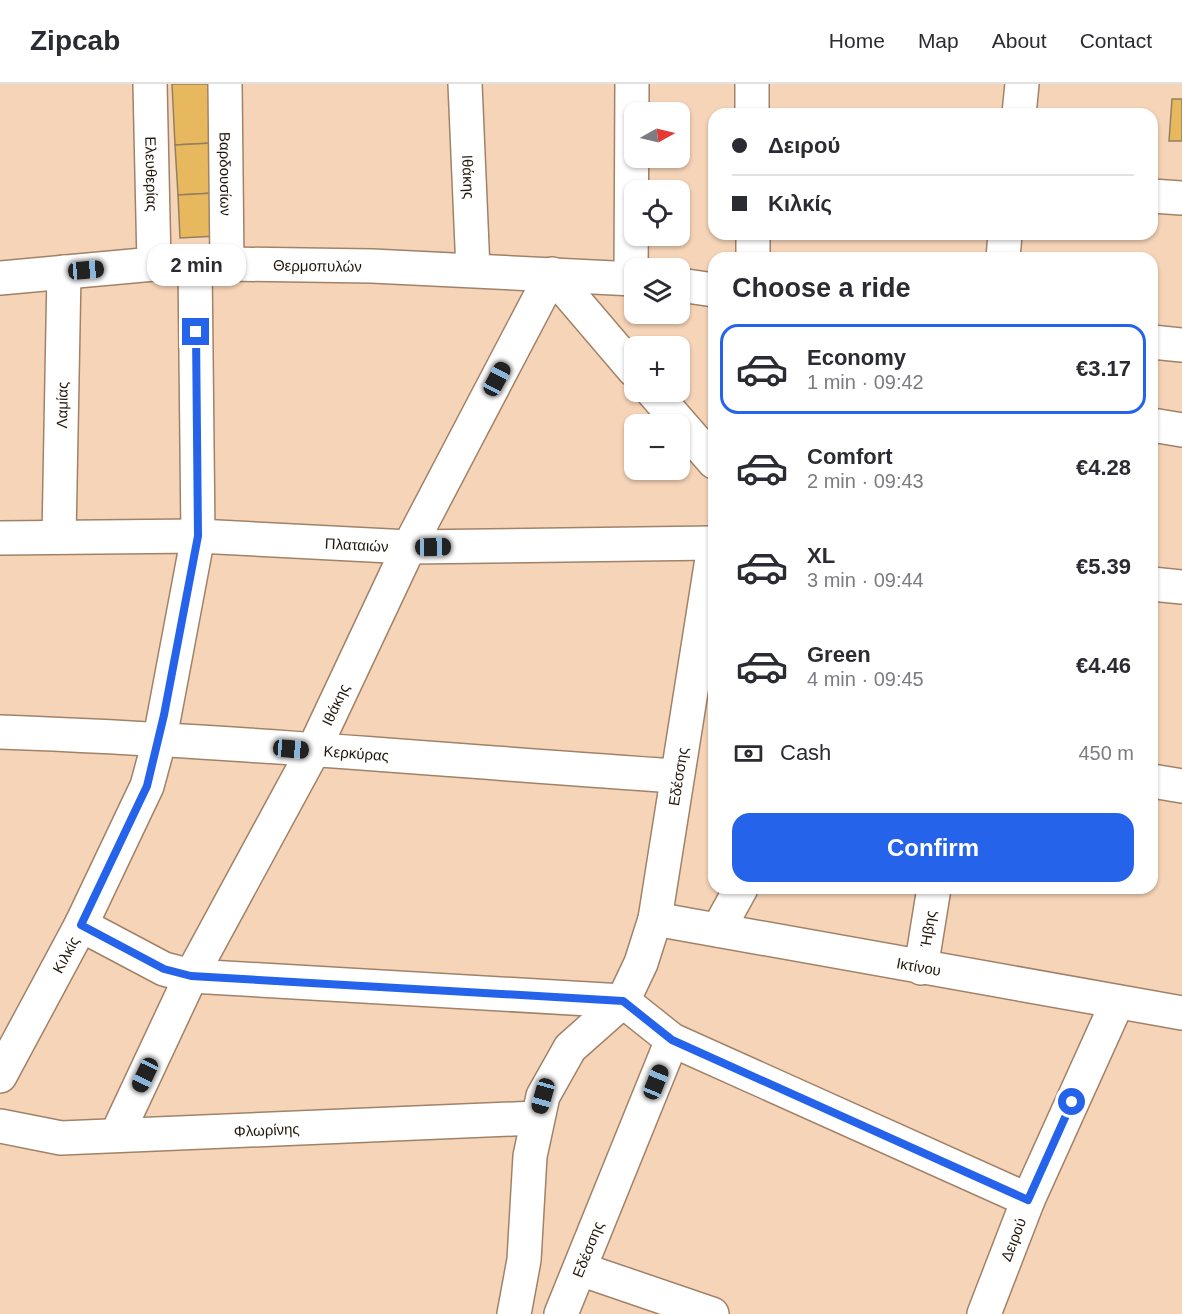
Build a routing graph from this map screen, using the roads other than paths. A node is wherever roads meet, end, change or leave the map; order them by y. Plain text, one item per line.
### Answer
1 (150, 84) edge
2 (225, 84) edge
3 (465, 84) edge
4 (632, 84) edge
5 (752, 84) edge
6 (1022, 84) edge
7 (752, 108) edge
8 (1020, 108) edge
9 (1158, 196) edge
10 (1182, 198) edge
11 (633, 258) edge
12 (154, 264) junction
13 (195, 264) junction
14 (227, 264) junction
15 (473, 270) junction
16 (64, 272) junction
17 (552, 274) junction
18 (0, 278) edge
19 (624, 278) edge
20 (690, 286) edge
21 (708, 289) edge
22 (1158, 343) edge
23 (1182, 345) edge
24 (624, 358) edge
25 (662, 402) edge
26 (1158, 426) edge
27 (1182, 430) edge
28 (708, 455) edge
29 (198, 536) junction
30 (59, 537) junction
31 (0, 538) edge
32 (708, 544) edge
33 (409, 547) junction
34 (708, 581) edge
35 (1158, 585) edge
36 (1182, 587) edge
37 (0, 732) edge
38 (160, 738) junction
39 (313, 751) junction
40 (676, 776) junction
41 (1158, 782) edge
42 (1182, 786) edge
43 (738, 894) edge
44 (933, 894) edge
45 (656, 919) junction
46 (81, 925) junction
47 (718, 930) junction
48 (921, 968) junction
49 (191, 976) junction
50 (623, 1001) junction
51 (1117, 1003) junction
52 (1182, 1013) edge
53 (672, 1040) junction
54 (0, 1076) edge
55 (536, 1118) junction
56 (0, 1126) edge
57 (117, 1134) junction
58 (1028, 1200) junction
59 (580, 1269) junction
60 (514, 1314) edge
61 (561, 1314) edge
62 (712, 1314) edge
63 (984, 1314) edge

1 - 12 street, Ελευθερίας
2 - 14 street, Βαρδουσίων
3 - 15 street, Ιθάκης
4 - 11 street
5 - 7 street
6 - 8 street
9 - 10 street
12 - 13 street, Θερμοπυλών
12 - 16 street, Θερμοπυλών
13 - 14 street, Θερμοπυλών
13 - 29 street, Κιλκίς
14 - 15 street, Θερμοπυλών
15 - 17 street, Θερμοπυλών
16 - 18 street, Θερμοπυλών
16 - 30 street, Λαμίας
17 - 19 street, Θερμοπυλών
17 - 24 street
17 - 33 street, Ιθάκης
20 - 21 street
22 - 23 street
25 - 28 street
26 - 27 street
29 - 30 street, Πλαταιών
29 - 33 street, Πλαταιών
29 - 38 street, Κιλκίς
30 - 31 street, Πλαταιών
32 - 33 street, Πλαταιών
33 - 39 street, Ιθάκης
34 - 40 street, Εδέσσης
35 - 36 street
37 - 38 street, Κερκύρας
38 - 39 street, Κερκύρας
38 - 46 street, Κιλκίς
39 - 40 street, Κερκύρας
39 - 49 street, Ιθάκης
40 - 45 street, Εδέσσης
41 - 42 street
43 - 47 street
44 - 48 street, Ήβης
45 - 47 street, Ικτίνου
45 - 50 street, Εδέσσης
46 - 49 street
46 - 54 street, Κιλκίς
47 - 48 street, Ικτίνου
48 - 51 street, Ικτίνου
49 - 50 street
49 - 57 street, Ιθάκης
50 - 53 street
50 - 55 street, Εδέσσης
51 - 52 street, Ικτίνου
51 - 58 street, Δειρού
53 - 58 street
53 - 59 street, Εδέσσης
55 - 57 street, Φλωρίνης
55 - 60 street, Εδέσσης
56 - 57 street, Φλωρίνης
58 - 63 street, Δειρού
59 - 61 street, Εδέσσης
59 - 62 street

